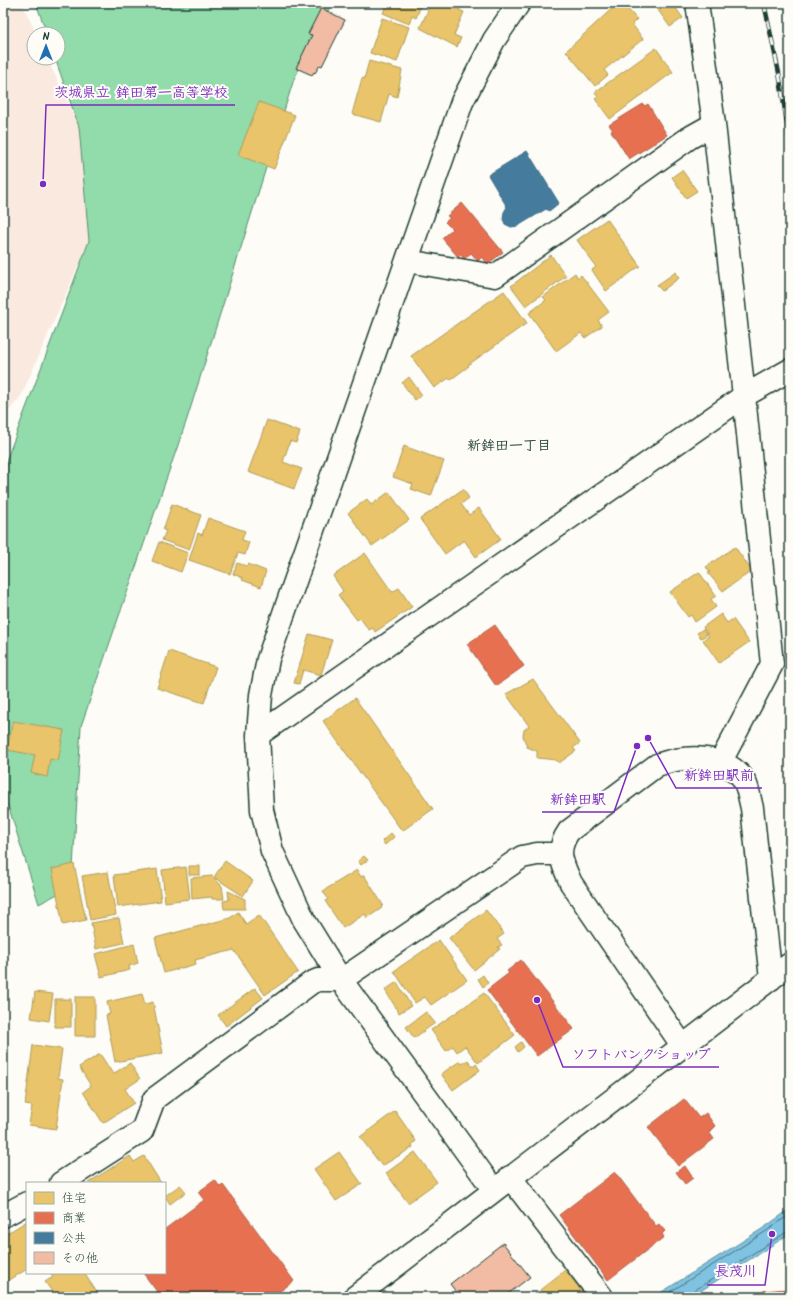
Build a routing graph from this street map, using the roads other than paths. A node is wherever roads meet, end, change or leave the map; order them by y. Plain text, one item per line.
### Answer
1 (519, 3) edge
2 (697, 3) edge
3 (714, 124) junction
4 (407, 261) junction
5 (790, 370) edge
6 (744, 396) junction
7 (258, 735) junction
8 (720, 763) junction
9 (561, 854) junction
10 (790, 964) edge
11 (771, 979) junction
12 (341, 980) junction
13 (682, 1045) junction
14 (62, 1182) edge
15 (502, 1184) junction
16 (26, 1204) edge
17 (3, 1216) edge
18 (355, 1297) edge
19 (602, 1297) edge

1 - 4 street
2 - 3 street
3 - 4 street
3 - 6 street
4 - 7 street
5 - 6 street
6 - 7 street
6 - 8 street
7 - 12 street
8 - 9 street
8 - 11 street
9 - 12 street
9 - 13 street
10 - 11 street
11 - 13 street
12 - 14 street
12 - 15 street
13 - 15 street
15 - 18 street
15 - 19 street
16 - 17 street

